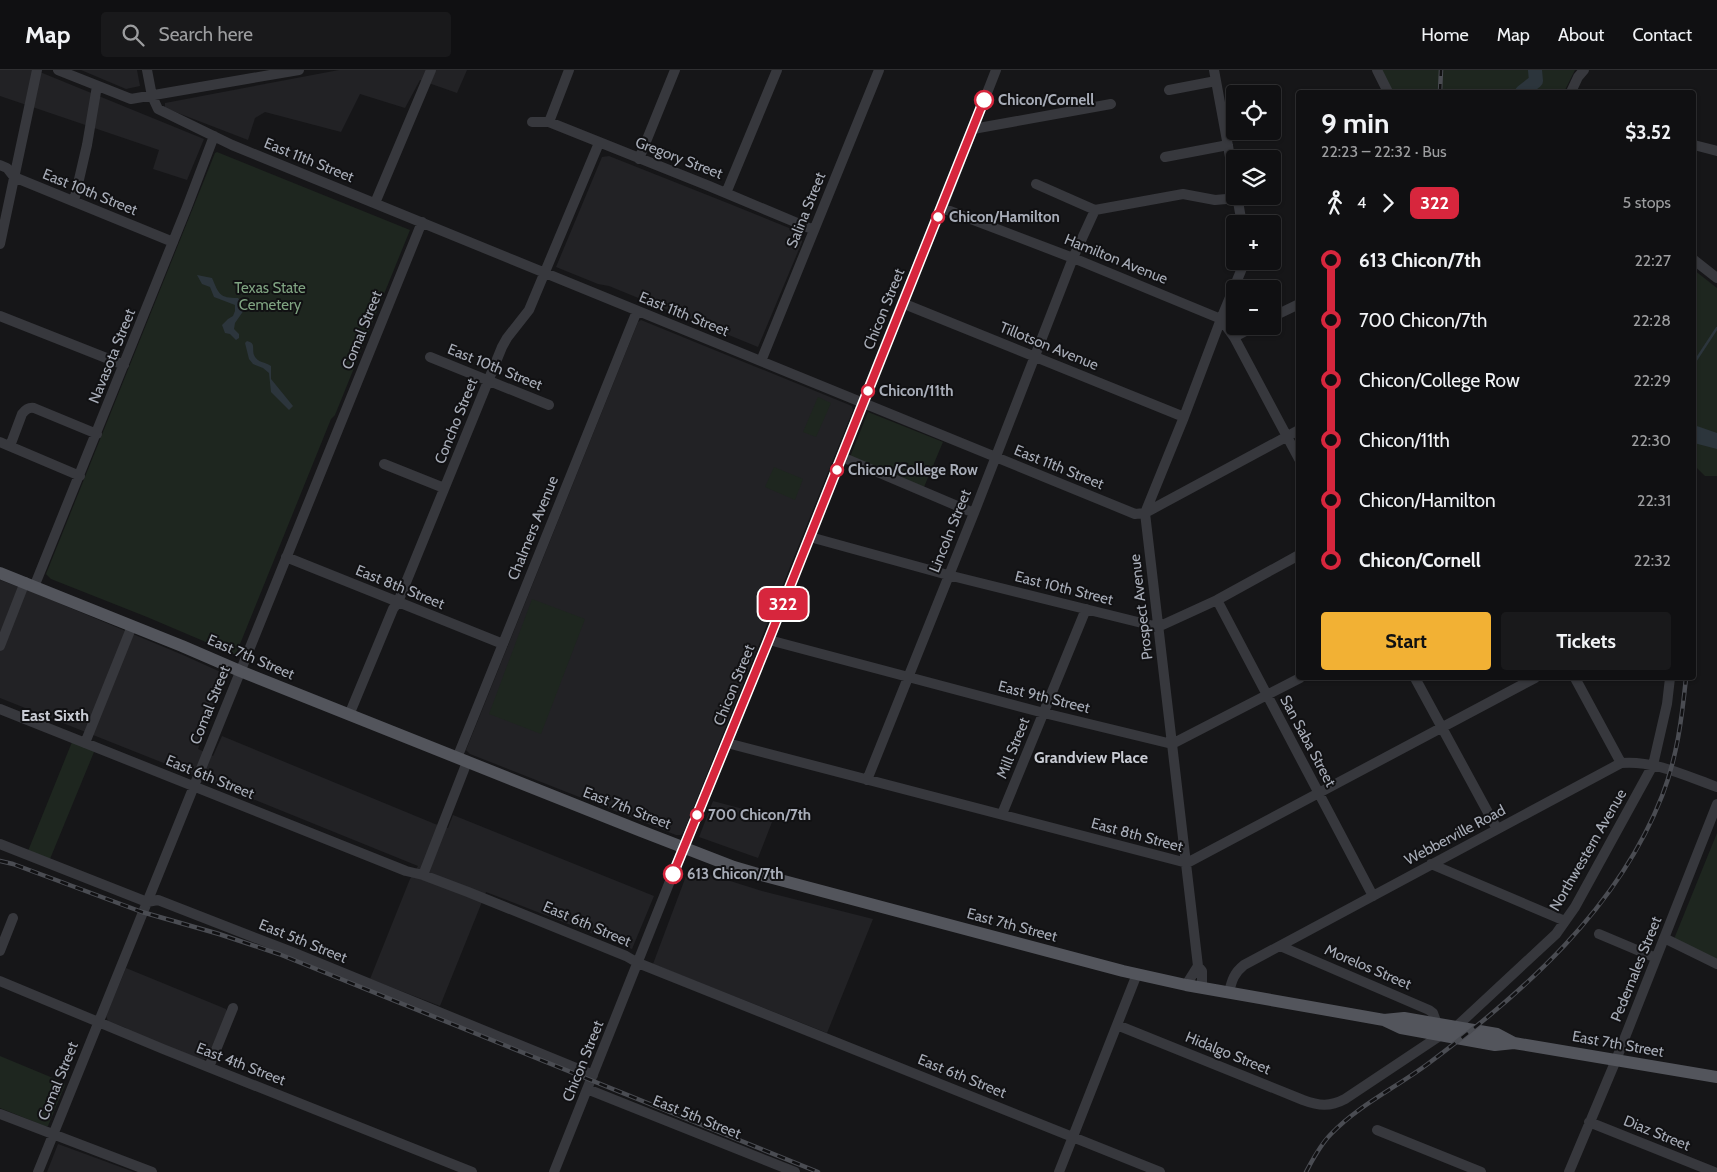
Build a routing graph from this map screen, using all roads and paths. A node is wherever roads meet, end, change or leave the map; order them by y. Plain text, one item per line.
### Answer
1 (37, 70) edge
2 (58, 70) edge
3 (147, 70) edge
4 (295, 70) edge
5 (431, 70) edge
6 (569, 70) edge
7 (674, 70) edge
8 (777, 70) edge
9 (879, 70) edge
10 (996, 70) edge
11 (1214, 70) edge
12 (1376, 70) edge
13 (1584, 70) edge
14 (1216, 81) junction
15 (97, 86) junction
16 (1169, 90) dead end
17 (1387, 90) edge
18 (1573, 90) edge
19 (152, 96) junction
20 (1110, 104) dead end
21 (532, 122) dead end
22 (549, 122) junction
23 (973, 129) junction
24 (214, 136) junction
25 (598, 143) junction
26 (1228, 145) junction
27 (1696, 146) edge
28 (1229, 150) edge
29 (1717, 151) edge
30 (1165, 156) dead end
31 (639, 159) junction
32 (0, 165) edge
33 (14, 177) junction
34 (1036, 184) dead end
35 (726, 193) junction
36 (1226, 198) edge
37 (74, 201) junction
38 (375, 203) junction
39 (942, 208) junction
40 (1095, 210) junction
41 (422, 222) junction
42 (814, 230) junction
43 (173, 242) junction
44 (0, 244) edge
45 (1073, 258) junction
46 (1696, 262) edge
47 (1241, 270) edge
48 (545, 273) junction
49 (1717, 278) edge
50 (902, 303) junction
51 (1296, 305) edge
52 (637, 311) junction
53 (1281, 313) edge
54 (0, 316) edge
55 (1221, 319) junction
56 (1238, 335) edge
57 (1234, 337) junction
58 (430, 357) dead end
59 (1036, 357) junction
60 (761, 362) junction
61 (124, 365) junction
62 (489, 380) junction
63 (863, 403) junction
64 (550, 405) dead end
65 (1184, 417) junction
66 (1296, 432) edge
67 (97, 434) junction
68 (1286, 437) junction
69 (5, 444) edge
70 (1296, 454) edge
71 (842, 457) junction
72 (996, 457) junction
73 (384, 464) dead end
74 (80, 476) junction
75 (444, 488) junction
76 (974, 513) junction
77 (1145, 513) junction
78 (810, 537) junction
79 (286, 557) junction
80 (1296, 557) edge
81 (0, 573) edge
82 (948, 575) junction
83 (30, 585) junction
84 (1217, 600) junction
85 (398, 602) junction
86 (1086, 609) junction
87 (132, 626) junction
88 (1158, 627) junction
89 (769, 640) junction
90 (503, 644) junction
91 (0, 646) edge
92 (240, 672) junction
93 (907, 678) junction
94 (1296, 680) edge
95 (1417, 680) edge
96 (1532, 680) edge
97 (1576, 680) edge
98 (1670, 680) edge
99 (1267, 695) junction
100 (0, 709) edge
101 (1044, 713) junction
102 (349, 715) junction
103 (1443, 726) junction
104 (727, 742) junction
105 (84, 743) junction
106 (1172, 744) junction
107 (462, 760) junction
108 (1621, 763) junction
109 (1653, 765) junction
110 (867, 780) junction
111 (193, 786) junction
112 (1717, 787) edge
113 (1318, 793) junction
114 (1717, 804) edge
115 (1002, 814) junction
116 (1497, 829) junction
117 (0, 844) edge
118 (684, 847) junction
119 (1187, 863) junction
120 (1431, 864) junction
121 (423, 875) junction
122 (1373, 896) junction
123 (147, 902) junction
124 (13, 918) dead end
125 (1565, 921) junction
126 (1599, 934) dead end
127 (1664, 938) junction
128 (1280, 946) junction
129 (0, 951) edge
130 (1656, 958) junction
131 (638, 963) junction
132 (1717, 964) edge
133 (1198, 966) junction
134 (1137, 974) junction
135 (0, 981) edge
136 (1186, 985) junction
137 (1202, 988) junction
138 (1229, 992) junction
139 (233, 1008) dead end
140 (98, 1022) junction
141 (1117, 1025) junction
142 (1456, 1027) junction
143 (1439, 1029) junction
144 (1514, 1043) junction
145 (1616, 1060) junction
146 (209, 1067) junction
147 (593, 1075) junction
148 (1717, 1077) edge
149 (587, 1089) junction
150 (0, 1114) edge
151 (1589, 1122) junction
152 (1377, 1130) dead end
153 (53, 1135) junction
154 (1073, 1137) junction
155 (38, 1172) edge
156 (152, 1172) edge
157 (472, 1172) edge
158 (554, 1172) edge
159 (795, 1172) edge
160 (1059, 1172) edge
161 (1160, 1172) edge
162 (1481, 1172) edge
163 (1568, 1172) edge
164 (1714, 1172) edge

1 - 33 street
2 - 15 street
3 - 19 street
4 - 19 street
5 - 38 street
6 - 22 street
7 - 31 street
8 - 35 street
9 - 42 street, Salina Street
10 - 23 street, Chicon Street
11 - 14 street
12 - 17 street
13 - 18 street
14 - 16 street
14 - 26 street
15 - 19 street
15 - 37 street
19 - 24 street, East 11th Street
20 - 23 street
21 - 22 street, Gregory Street
22 - 25 street, Gregory Street
23 - 39 street, Chicon Street
24 - 38 street, East 11th Street
24 - 43 street, Navasota Street
25 - 31 street, Gregory Street
25 - 48 street, Concho Street
26 - 28 street
26 - 30 street
27 - 29 street
31 - 35 street, Gregory Street
32 - 33 street, East 10th Street
33 - 37 street, East 10th Street
33 - 44 street
34 - 40 street
35 - 42 street, Gregory Street
36 - 40 street
37 - 43 street, East 10th Street
38 - 41 street, East 11th Street
39 - 45 street, Hamilton Avenue
39 - 50 street, Chicon Street
40 - 45 street, Lincoln Street
41 - 48 street, East 11th Street
41 - 79 street, Comal Street
42 - 60 street, Salina Street
43 - 61 street, Navasota Street
45 - 55 street, Hamilton Avenue
45 - 59 street, Lincoln Street
46 - 49 street
47 - 55 street, Prospect Avenue
48 - 52 street, East 11th Street
48 - 62 street, Concho Street
50 - 59 street, Tillotson Avenue
50 - 63 street, Chicon Street
51 - 53 street
52 - 60 street, East 11th Street
52 - 90 street, Chalmers Avenue
54 - 61 street
55 - 57 street
55 - 65 street, Prospect Avenue
56 - 57 street
57 - 68 street
58 - 62 street, East 10th Street
59 - 65 street, Tillotson Avenue
59 - 72 street, Lincoln Street
60 - 63 street, East 11th Street
61 - 67 street, Navasota Street
62 - 64 street, East 10th Street
62 - 75 street, Concho Street
63 - 71 street, Chicon Street
63 - 72 street, East 11th Street
65 - 77 street, Prospect Avenue
66 - 68 street
67 - 69 street
67 - 74 street, Navasota Street
68 - 70 street
68 - 77 street
69 - 74 street
71 - 76 street
71 - 78 street, Chicon Street
72 - 76 street, Lincoln Street
72 - 77 street, East 11th Street
73 - 75 street
74 - 83 street, Navasota Street
75 - 85 street, Concho Street
76 - 82 street, Lincoln Street
77 - 88 street, Prospect Avenue
78 - 82 street, East 10th Street
78 - 89 street, Chicon Street
79 - 85 street, East 8th Street
79 - 92 street, Comal Street
80 - 84 street
81 - 83 main road, East 7th Street
82 - 86 street, East 10th Street
82 - 93 street, Lincoln Street
83 - 87 main road, East 7th Street
83 - 91 street, Navasota Street
84 - 88 street
84 - 99 street, San Saba Street
85 - 90 street, East 8th Street
85 - 102 street, Concho Street
86 - 88 street, East 10th Street
86 - 101 street, Mill Street
87 - 92 main road, East 7th Street
87 - 105 street
88 - 106 street, Prospect Avenue
89 - 93 street, East 9th Street
89 - 104 street, Chicon Street
90 - 107 street, Chalmers Avenue
92 - 102 main road, East 7th Street
92 - 111 street, Comal Street
93 - 101 street, East 9th Street
93 - 110 street, Lincoln Street
94 - 99 street
95 - 103 street
96 - 103 street, East 8th Street
97 - 108 street
98 - 109 street, Northwestern Avenue
99 - 106 street
99 - 113 street, San Saba Street
100 - 105 street, East 6th Street
101 - 106 street, East 9th Street
101 - 115 street, Mill Street
102 - 107 main road, East 7th Street
103 - 113 street, East 8th Street
103 - 116 street
104 - 110 street, East 8th Street
104 - 118 street, Chicon Street
105 - 111 street, East 6th Street
106 - 119 street, Prospect Avenue
107 - 118 main road, East 7th Street
107 - 121 street, Chalmers Avenue
108 - 109 street
108 - 116 street, Webberville Road
109 - 112 street
109 - 125 street, Northwestern Avenue
110 - 115 street, East 8th Street
111 - 121 street, East 6th Street
111 - 123 street, Comal Street
113 - 119 street, East 8th Street
113 - 122 street, San Saba Street
114 - 127 street, Pedernales Street
115 - 119 street, East 8th Street
116 - 120 street, Webberville Road
117 - 123 street, East 5th Street
118 - 131 street, Chicon Street
118 - 134 main road, East 7th Street
119 - 133 street, Prospect Avenue
120 - 122 street, Webberville Road
120 - 125 street
121 - 131 street, East 6th Street
122 - 128 street, Webberville Road
123 - 140 street, Comal Street
123 - 147 street, East 5th Street
124 - 129 street
125 - 142 street, Northwestern Avenue
126 - 130 street
127 - 130 street, Pedernales Street
127 - 132 street
128 - 138 street, Webberville Road
128 - 143 street, Morelos Street
130 - 145 street, Pedernales Street
131 - 147 street, Chicon Street
131 - 154 street, East 6th Street
133 - 136 street
133 - 137 street, Prospect Avenue
134 - 136 main road, East 7th Street
134 - 141 street
135 - 140 street, East 4th Street
136 - 137 main road, East 7th Street
137 - 138 main road, East 7th Street
138 - 143 main road, East 7th Street
139 - 146 street
140 - 146 street, East 4th Street
140 - 153 street, Comal Street
141 - 143 street, Hidalgo Street
141 - 154 street
142 - 143 main road, East 7th Street
142 - 144 main road, East 7th Street
143 - 144 main road, East 7th Street
144 - 145 main road, East 7th Street
145 - 148 main road, East 7th Street
145 - 151 street, Pedernales Street
146 - 157 street, East 4th Street
147 - 149 street, Chicon Street
149 - 158 street, Chicon Street
149 - 159 street, East 5th Street
150 - 153 street
151 - 163 street, Pedernales Street
151 - 164 street, Diaz Street
152 - 162 street
153 - 155 street, Comal Street
153 - 156 street
154 - 160 street
154 - 161 street, East 6th Street

